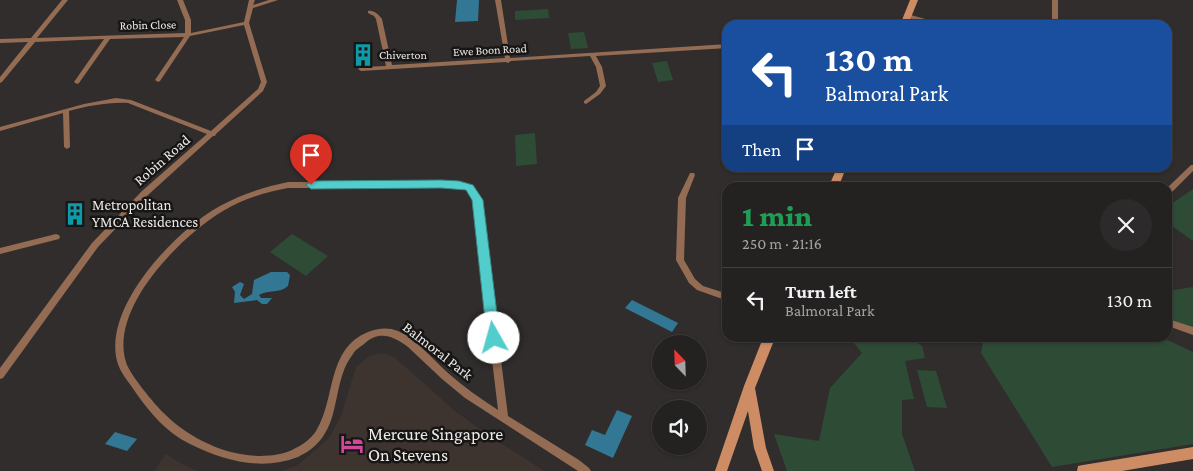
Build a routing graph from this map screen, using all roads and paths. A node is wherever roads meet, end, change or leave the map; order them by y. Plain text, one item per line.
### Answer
1 (65, 0) edge
2 (180, 0) edge
3 (252, 0) edge
4 (275, 0) edge
5 (498, 0) edge
6 (914, 0) edge
7 (1055, 0) edge
8 (251, 7) junction
9 (370, 12) dead end
10 (908, 16) junction
11 (906, 20) edge
12 (923, 20) edge
13 (1055, 20) edge
14 (246, 24) junction
15 (188, 35) junction
16 (109, 37) junction
17 (34, 40) junction
18 (0, 41) edge
19 (722, 46) edge
20 (592, 55) junction
21 (508, 61) junction
22 (389, 67) junction
23 (361, 69) dead end
24 (158, 80) dead end
25 (0, 81) edge
26 (77, 82) dead end
27 (586, 102) dead end
28 (66, 112) junction
29 (0, 129) edge
30 (213, 134) junction
31 (68, 148) dead end
32 (1193, 167) edge
33 (692, 175) dead end
34 (1172, 187) edge
35 (56, 237) dead end
36 (0, 251) edge
37 (722, 296) edge
38 (1172, 324) edge
39 (1193, 330) edge
40 (767, 342) edge
41 (0, 375) edge
42 (750, 386) junction
43 (504, 418) junction
44 (1193, 453) edge
45 (586, 471) edge
46 (721, 471) edge
47 (768, 471) edge
48 (1083, 471) edge

1 - 17 street
2 - 15 street
3 - 8 street
4 - 8 street
5 - 21 street
6 - 10 street
7 - 13 street
8 - 14 street
9 - 22 street
10 - 11 street
10 - 12 street
14 - 15 street, Robin Close
14 - 30 street, Robin Road
15 - 16 street, Robin Close
15 - 24 street, Robin Close
16 - 17 street, Robin Close
16 - 26 street, Robin Close
17 - 18 street, Robin Close
17 - 25 street
19 - 20 street, Ewe Boon Road
20 - 21 street, Ewe Boon Road
20 - 27 street
21 - 22 street, Ewe Boon Road
22 - 23 street, Ewe Boon Road
28 - 29 street
28 - 30 street
28 - 31 street
30 - 41 street, Robin Road
32 - 34 street
33 - 37 street
35 - 36 street
38 - 39 street
40 - 42 street
42 - 46 street
42 - 47 street
43 - 43 street, Balmoral Park
43 - 45 street, Balmoral Park
44 - 48 street

